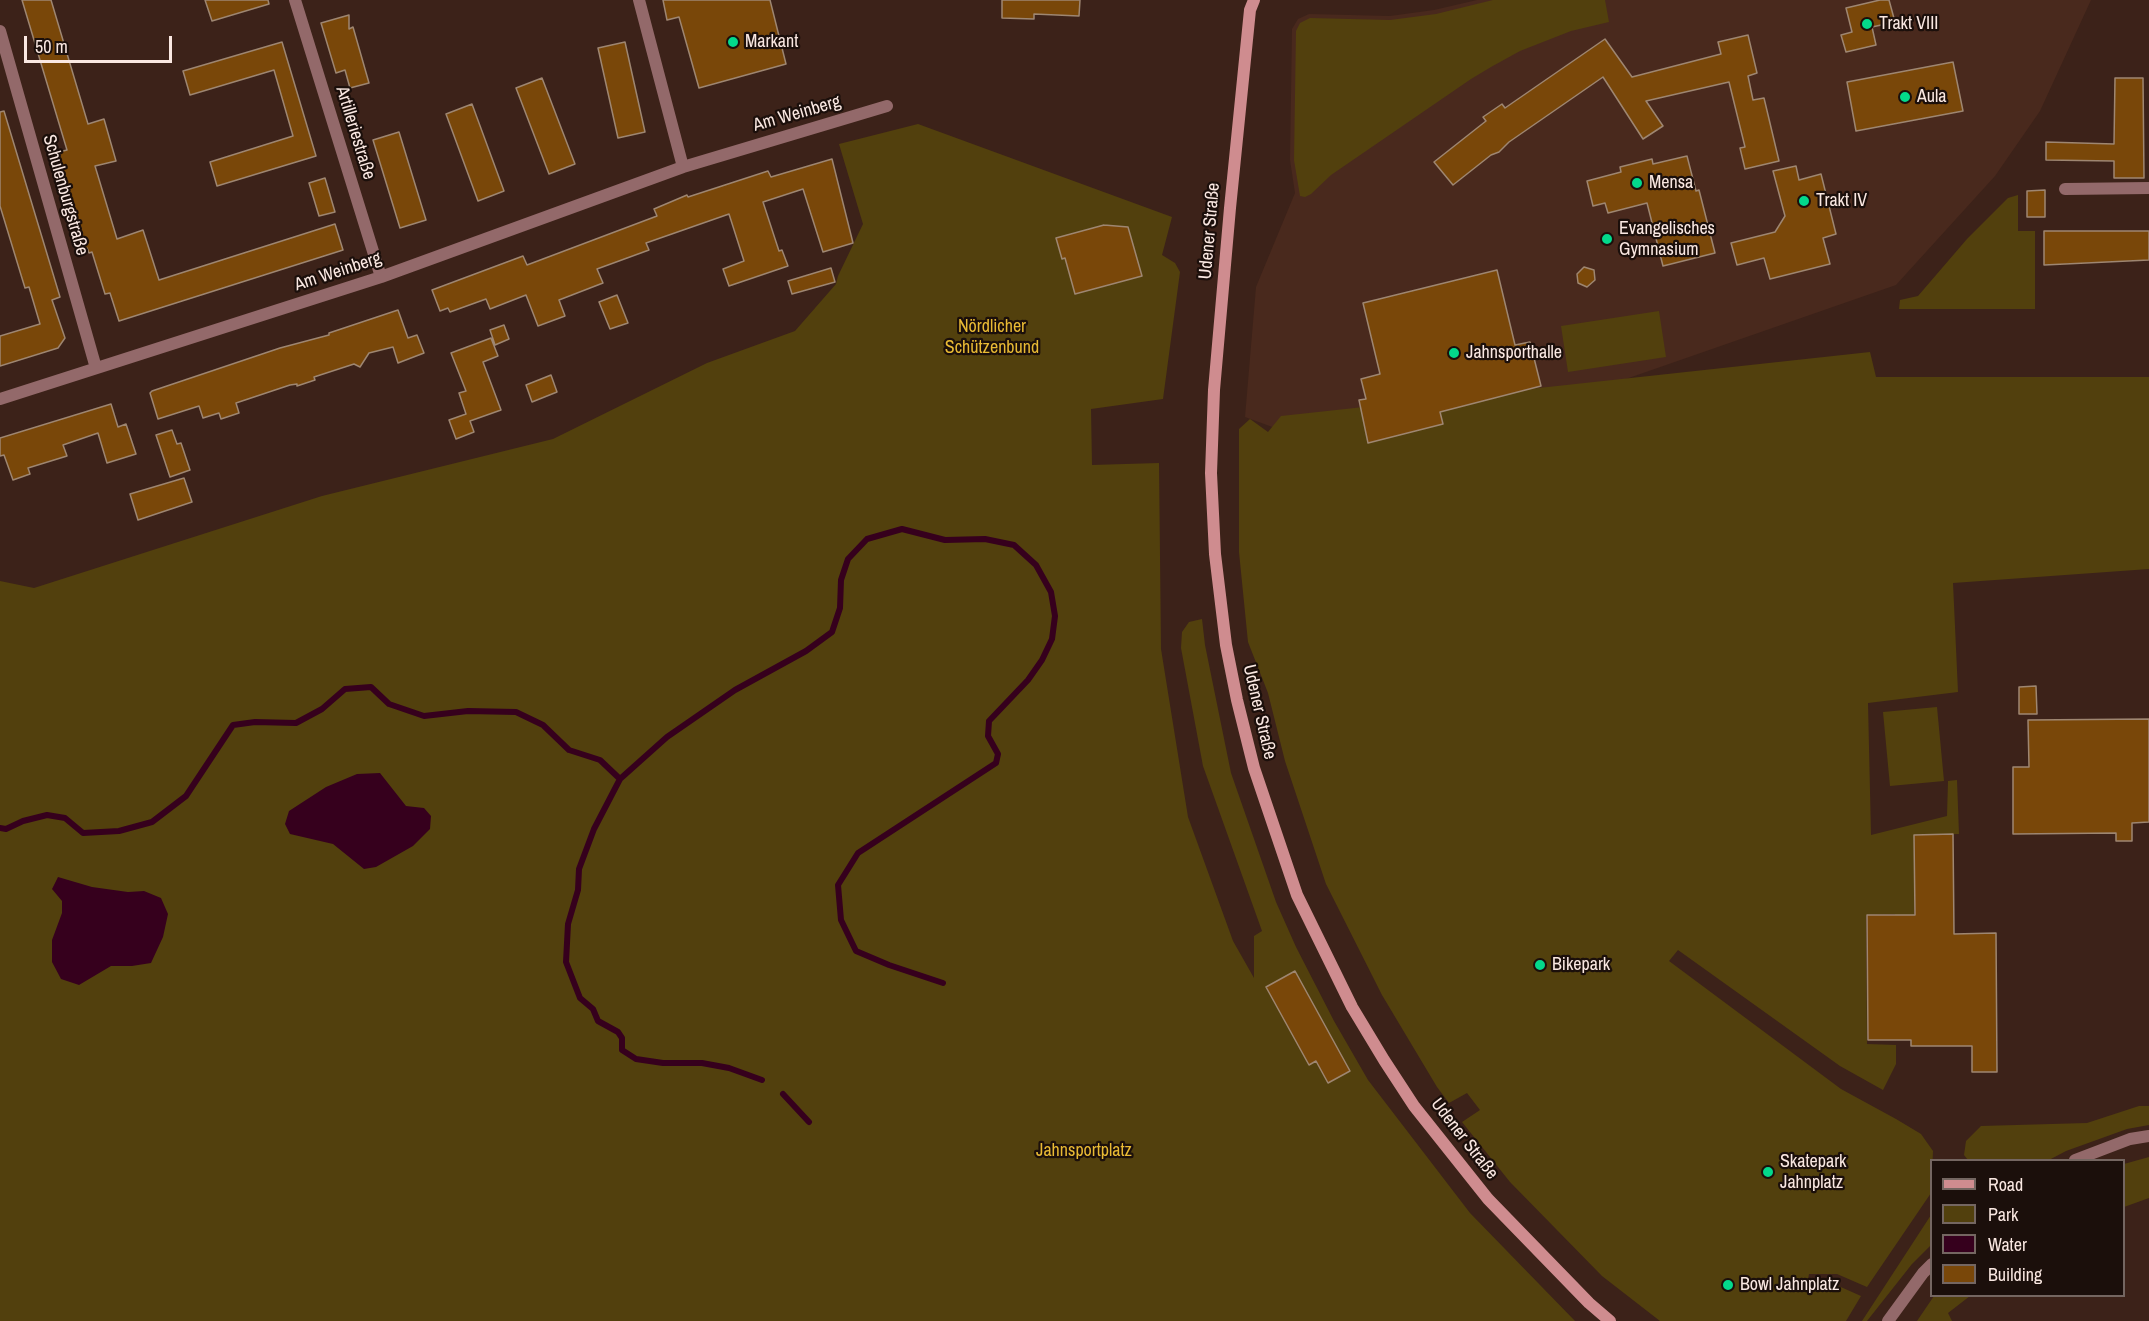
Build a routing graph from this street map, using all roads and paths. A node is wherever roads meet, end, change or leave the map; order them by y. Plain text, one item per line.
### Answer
1 (295, 0) edge
2 (639, 0) edge
3 (1254, 0) edge
4 (0, 31) edge
5 (887, 106) dead end
6 (683, 167) junction
7 (2149, 188) edge
8 (2065, 189) dead end
9 (381, 278) junction
10 (96, 368) junction
11 (0, 399) edge
12 (2149, 1136) edge
13 (2080, 1159) edge
14 (1930, 1266) edge
15 (1610, 1321) edge
16 (1888, 1321) edge

1 - 9 street, Artilleriestraße
2 - 6 street
3 - 15 main road, Udener Straße
4 - 10 street, Schulenburgstraße
5 - 6 street, Am Weinberg
6 - 9 street, Am Weinberg
7 - 8 street
9 - 10 street, Am Weinberg
10 - 11 street, Am Weinberg
12 - 13 street
14 - 16 street

